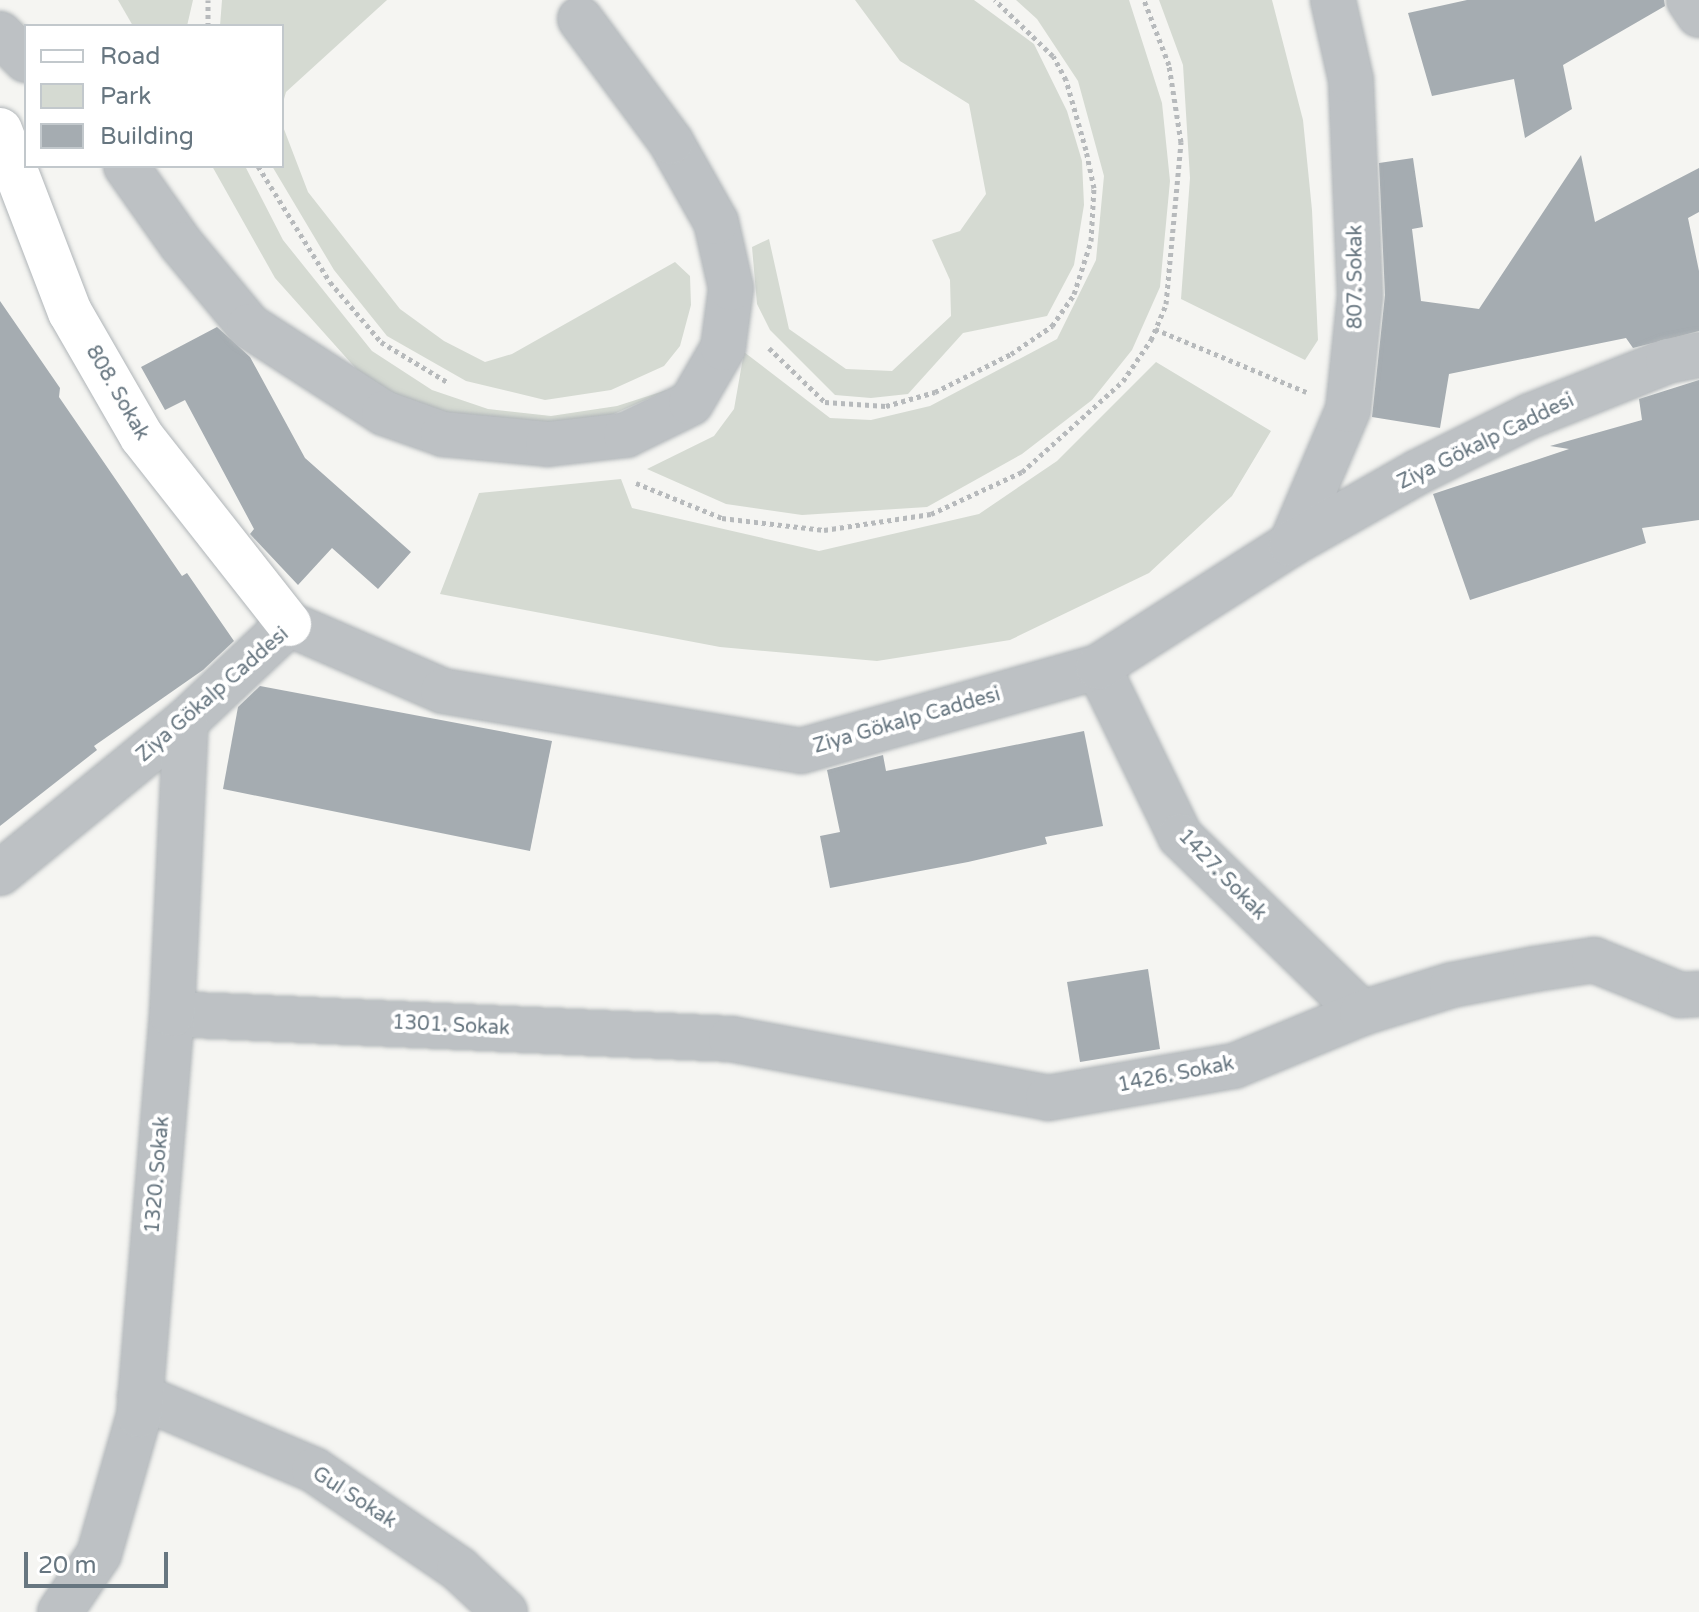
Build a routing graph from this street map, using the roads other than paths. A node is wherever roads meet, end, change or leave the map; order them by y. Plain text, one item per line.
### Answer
1 (1333, 0) edge
2 (1689, 0) edge
3 (1699, 15) edge
4 (580, 19) dead end
5 (0, 34) edge
6 (24, 58) edge
7 (0, 130) edge
8 (127, 168) edge
9 (1699, 355) edge
10 (1291, 544) junction
11 (289, 624) junction
12 (1098, 667) junction
13 (186, 721) junction
14 (0, 873) edge
15 (1699, 994) edge
16 (1362, 1013) junction
17 (172, 1014) junction
18 (731, 1039) joint
19 (140, 1396) junction
20 (60, 1612) edge
21 (505, 1612) edge

1 - 10 street, 807. Sokak
2 - 3 street
4 - 8 street
5 - 6 street
7 - 11 main road, 808. Sokak
9 - 10 street, Ziya Gökalp Caddesi
10 - 12 street, Ziya Gökalp Caddesi
11 - 12 street, Ziya Gökalp Caddesi
11 - 13 street, Ziya Gökalp Caddesi
12 - 16 street, 1427. Sokak
13 - 14 street, Ziya Gökalp Caddesi
13 - 17 street, 1320. Sokak
15 - 16 street, 1426. Sokak
16 - 18 street, 1426. Sokak
17 - 18 street, 1301. Sokak
17 - 19 street, 1320. Sokak
19 - 20 street, 1320. Sokak
19 - 21 street, Gul Sokak

